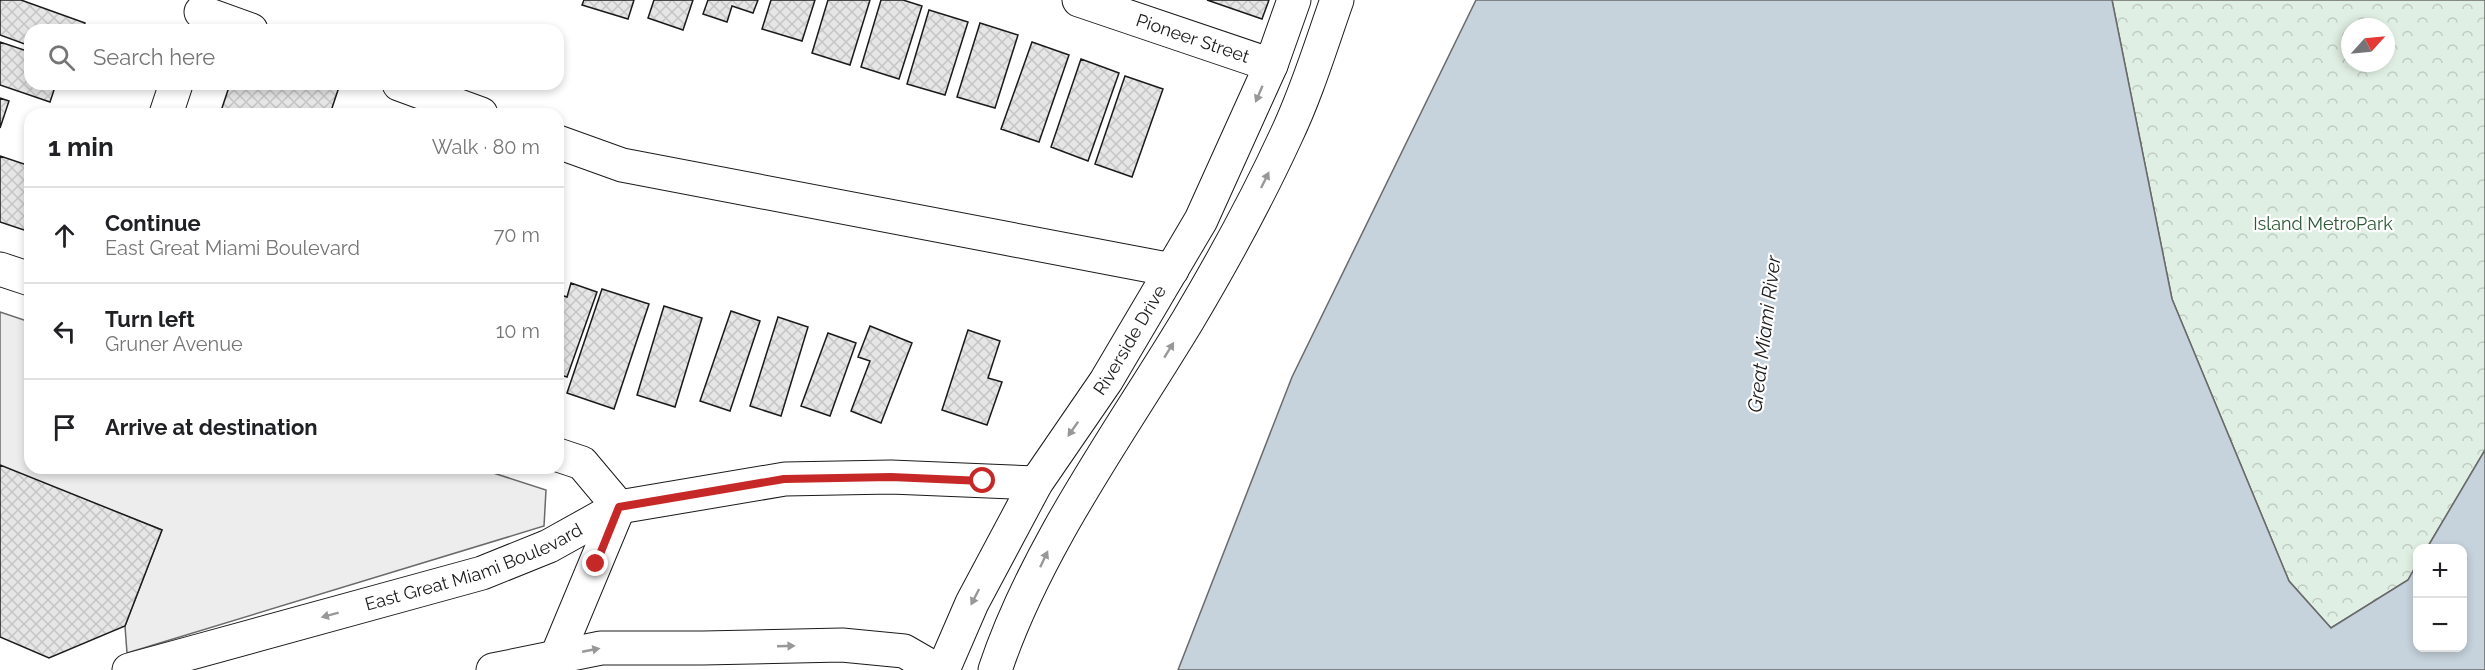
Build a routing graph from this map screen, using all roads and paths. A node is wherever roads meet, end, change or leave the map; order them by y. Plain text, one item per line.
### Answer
1 (1079, 0) edge
2 (1294, 0) edge
3 (1337, 0) edge
4 (201, 14) edge
5 (232, 24) edge
6 (1271, 65) junction
7 (174, 90) edge
8 (415, 90) edge
9 (168, 108) edge
10 (465, 108) edge
11 (564, 144) edge
12 (0, 269) edge
13 (1172, 270) junction
14 (24, 277) edge
15 (564, 457) edge
16 (1036, 483) junction
17 (619, 507) junction
18 (553, 664) edge
19 (129, 670) edge
20 (493, 670) edge
21 (937, 670) edge
22 (943, 670) edge
23 (995, 670) edge

1 - 6 street, Pioneer Street
2 - 6 street, Riverside Drive
23 -> 3 street
4 - 5 street
6 -> 13 street, Riverside Drive
7 - 9 street
8 - 10 street
11 - 13 street
12 - 14 street
13 -> 16 street, Riverside Drive
15 - 17 street
16 - 17 street, East Great Miami Boulevard
16 -> 22 street, Riverside Drive
17 - 18 street
17 -> 19 street, East Great Miami Boulevard
18 - 20 street
18 -> 21 street

